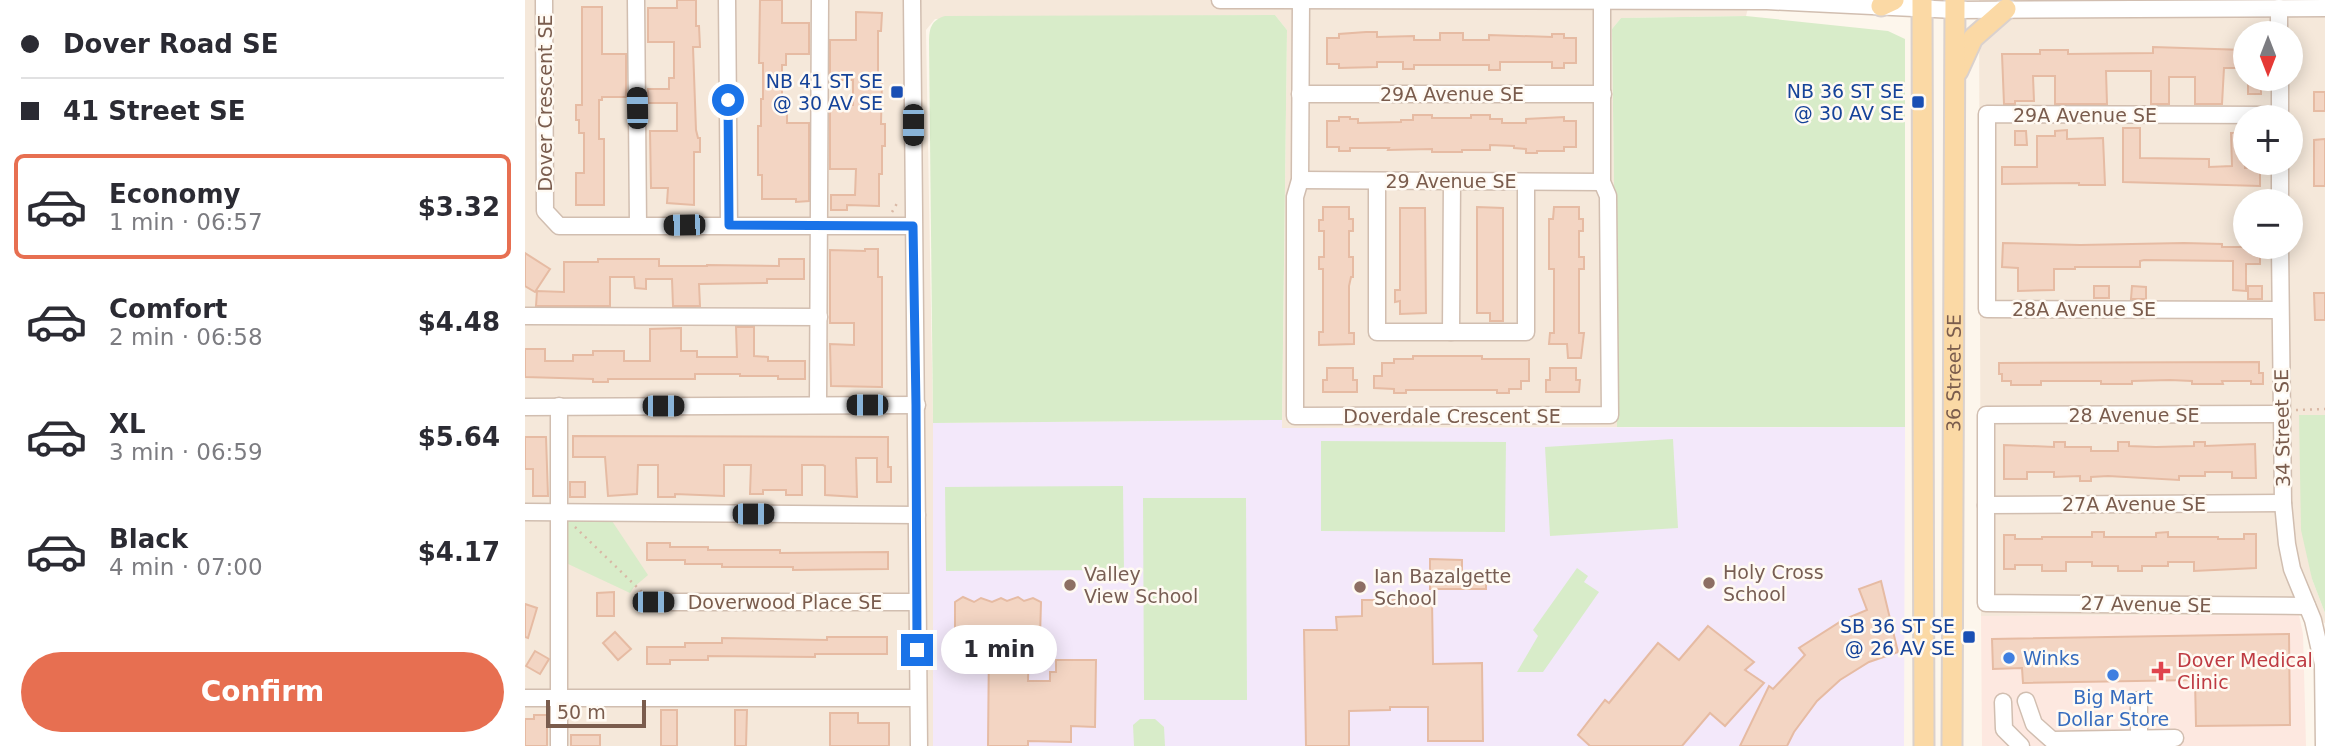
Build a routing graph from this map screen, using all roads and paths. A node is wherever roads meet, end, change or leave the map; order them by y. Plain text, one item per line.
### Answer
1 (544, 0) edge
2 (636, 0) edge
3 (727, 0) edge
4 (820, 0) edge
5 (912, 0) edge
6 (1220, 0) edge
7 (1760, 0) edge
8 (1301, 1) edge
9 (1594, 1) edge
10 (1825, 2) edge
11 (1888, 3) edge
12 (1922, 5) edge
13 (1955, 5) edge
14 (2279, 8) junction
15 (2325, 8) edge
16 (2006, 9) junction
17 (2279, 21) edge
18 (1955, 78) junction
19 (1300, 94) junction
20 (1603, 94) junction
21 (2233, 116) edge
22 (1300, 180) junction
23 (1377, 181) junction
24 (1452, 181) junction
25 (1526, 182) junction
26 (1602, 182) junction
27 (900, 193) dead end
28 (1987, 211) joint
29 (889, 214) dead end
30 (638, 225) junction
31 (729, 225) junction
32 (820, 225) junction
33 (913, 226) junction
34 (2280, 259) edge
35 (2280, 310) junction
36 (525, 316) edge
37 (819, 317) junction
38 (1451, 332) junction
39 (818, 405) junction
40 (916, 405) junction
41 (559, 406) junction
42 (525, 407) edge
43 (2325, 409) edge
44 (2283, 414) junction
45 (2283, 503) junction
46 (1986, 505) junction
47 (525, 513) edge
48 (561, 513) junction
49 (917, 515) junction
50 (653, 602) joint
51 (916, 602) junction
52 (2307, 606) junction
53 (525, 698) edge
54 (559, 698) junction
55 (918, 698) junction
56 (2139, 700) dead end
57 (2026, 701) dead end
58 (2003, 702) dead end
59 (2175, 738) dead end
60 (1922, 741) edge
61 (2139, 742) edge
62 (559, 746) edge
63 (919, 746) edge
64 (1952, 746) edge
65 (2021, 746) edge
66 (2324, 746) edge

1 - 30 street, Dover Crescent SE
2 - 30 street
3 - 31 street
4 - 32 street
5 - 33 street
6 - 8 street
7 - 9 street
7 - 10 street
8 - 9 street
8 - 19 street, Doverdale Crescent SE
9 - 20 street, Doverdale Crescent SE
10 - 11 street
11 - 12 street
12 - 13 street
12 - 60 main road, 36 Street SE
13 - 16 street
13 - 18 main road, 36 Street SE
14 - 15 street
14 - 16 street
14 - 17 street
16 - 18 main road
18 - 64 main road, 36 Street SE
19 - 20 street, 29A Avenue SE
19 - 22 street, Doverdale Crescent SE
20 - 26 street, Doverdale Crescent SE
21 - 28 street, 29A Avenue SE
22 - 23 street, 29 Avenue SE
22 - 26 street, Doverdale Crescent SE
23 - 24 street, 29 Avenue SE
23 - 38 street
24 - 25 street, 29 Avenue SE
24 - 38 street
25 - 26 street, 29 Avenue SE
25 - 38 street
27 - 29 path
28 - 35 street, 28A Avenue SE
30 - 31 street, Dover Crescent SE
31 - 32 street, Dover Crescent SE
32 - 33 street, Dover Crescent SE
32 - 37 street
33 - 40 street
34 - 35 street, 34 Street SE
35 - 44 street, 34 Street SE
36 - 37 street
37 - 39 street
39 - 40 street
39 - 41 street
40 - 49 street
41 - 42 street
41 - 48 street
43 - 44 path
44 - 45 street, 34 Street SE
44 - 46 street, 28 Avenue SE
45 - 46 street, 27A Avenue SE
45 - 52 street, 34 Street SE
46 - 52 street, 27 Avenue SE
47 - 48 street
48 - 49 street
48 - 50 path
48 - 54 street
49 - 51 street
50 - 51 street, Doverwood Place SE
51 - 55 street
52 - 66 street, 34 Street SE
53 - 54 street
54 - 55 street
54 - 62 street
55 - 63 street
56 - 61 street
57 - 61 street
58 - 65 street
59 - 61 street

